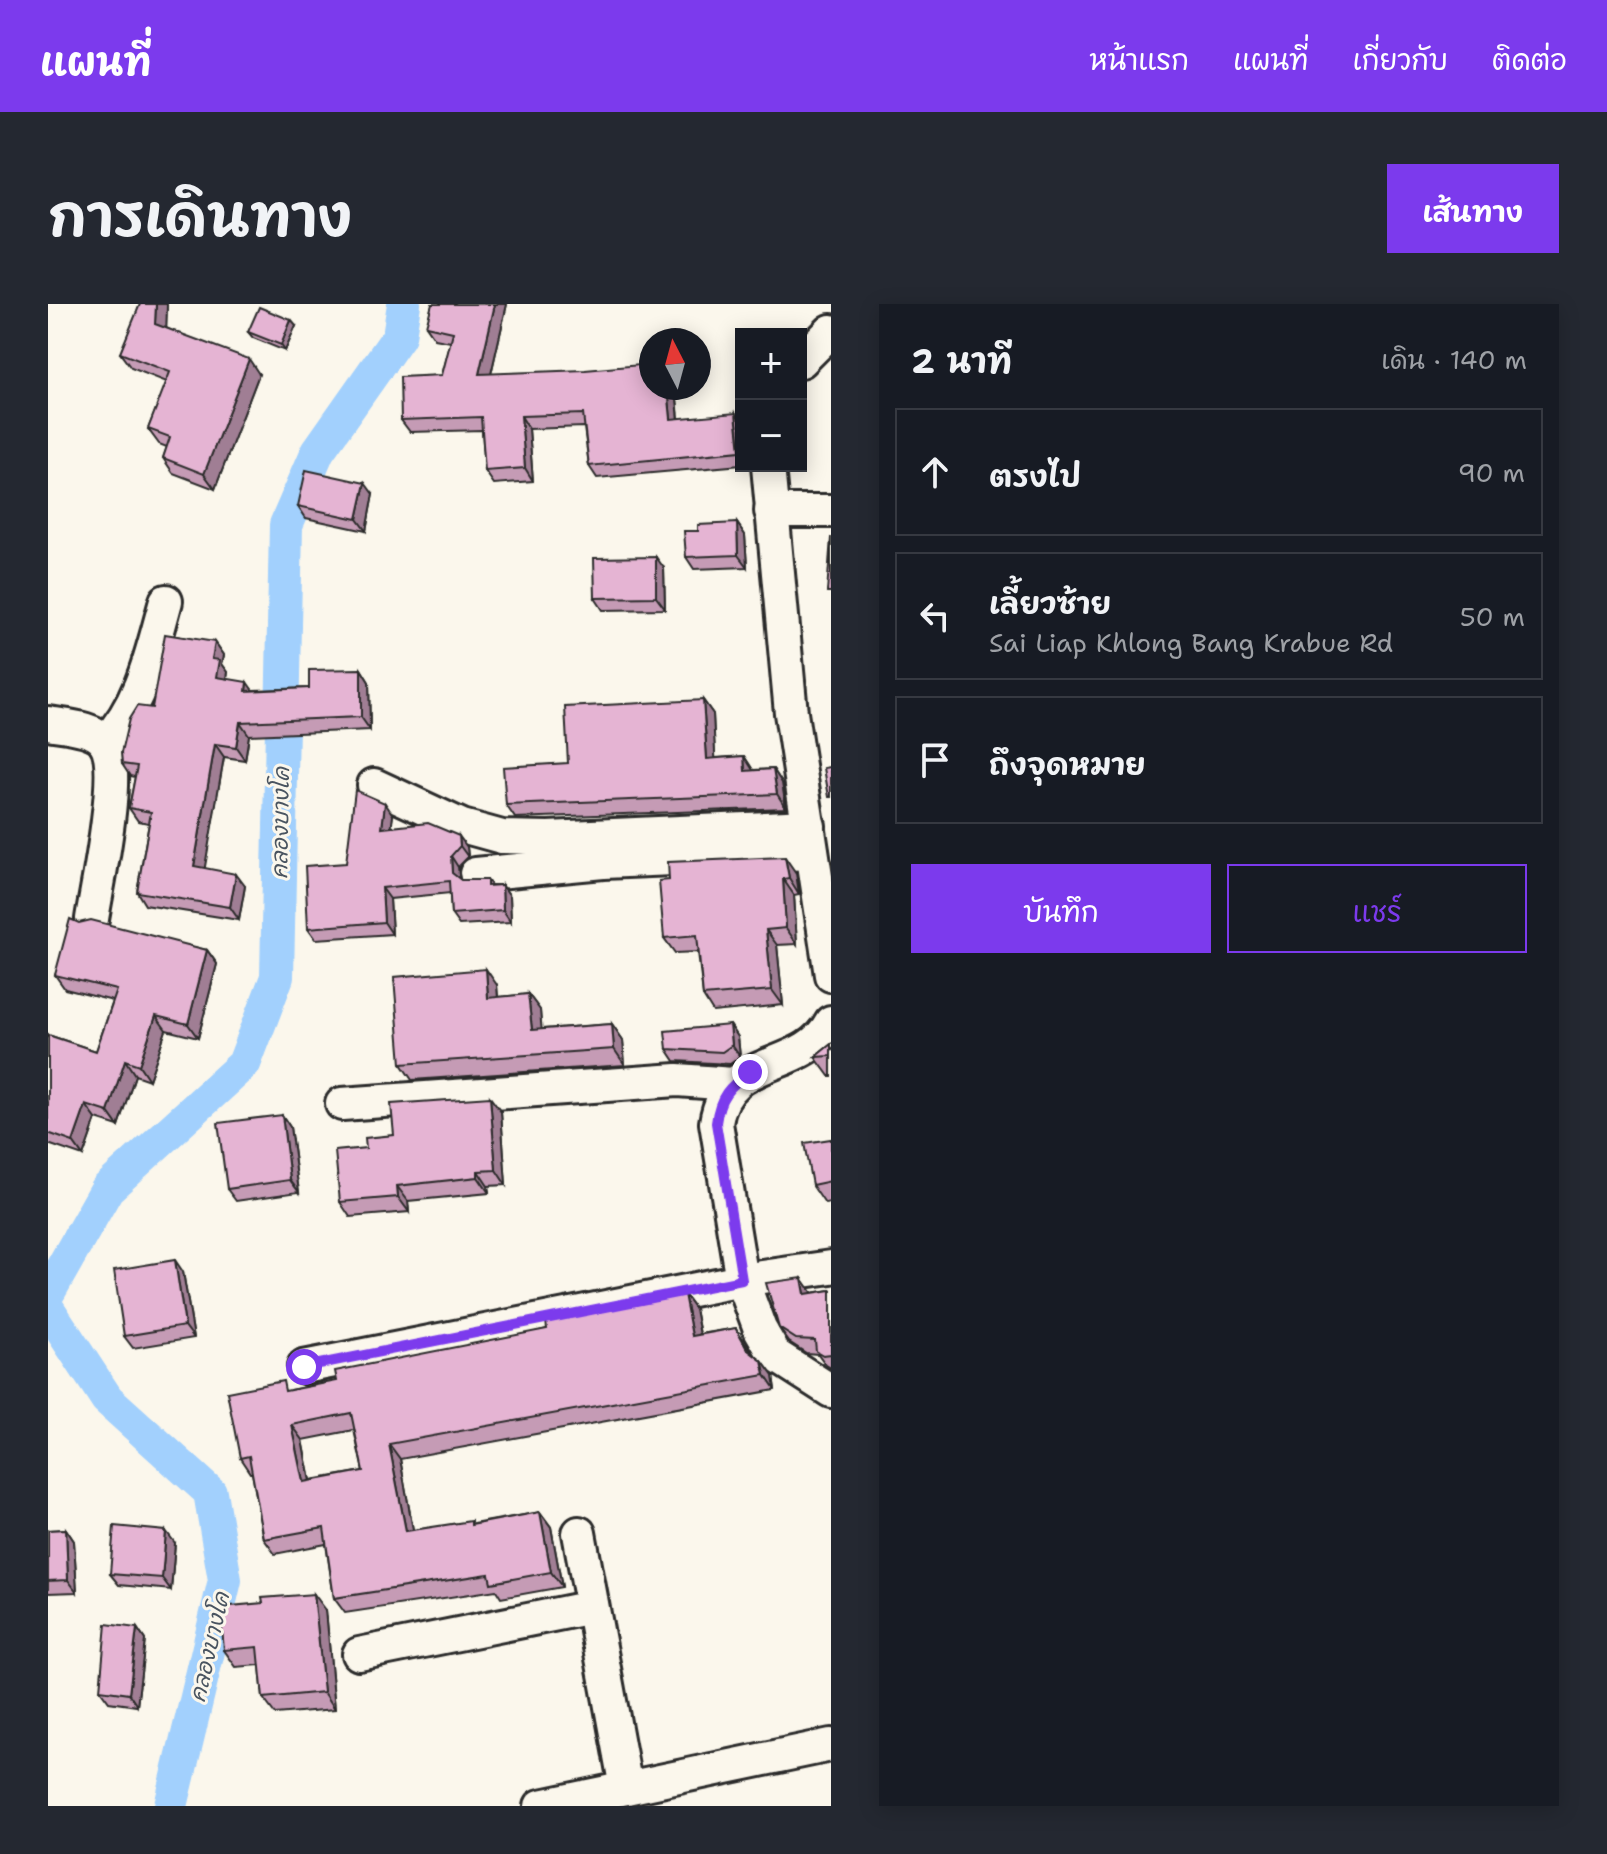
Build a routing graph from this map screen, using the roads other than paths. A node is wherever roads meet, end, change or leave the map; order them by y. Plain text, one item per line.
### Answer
1 (831, 331) edge
2 (807, 355) edge
3 (768, 472) edge
4 (771, 511) junction
5 (831, 511) edge
6 (166, 601) dead end
7 (48, 723) edge
8 (105, 742) junction
9 (374, 785) dead end
10 (810, 839) junction
11 (476, 874) dead end
12 (92, 919) edge
13 (831, 975) edge
14 (831, 1022) edge
15 (733, 1084) junction
16 (342, 1104) dead end
17 (831, 1267) edge
18 (742, 1280) junction
19 (304, 1367) dead end
20 (831, 1391) edge
21 (579, 1533) dead end
22 (592, 1607) junction
23 (359, 1654) dead end
24 (831, 1745) edge
25 (626, 1788) junction
26 (541, 1806) edge

1 - 2 street
3 - 4 street
4 - 5 street
4 - 10 street
6 - 8 street
7 - 8 street
8 - 12 street
9 - 10 street
10 - 11 street
10 - 13 street
14 - 15 street
15 - 16 street
15 - 18 street
17 - 18 street
18 - 19 street
18 - 20 street
21 - 22 street
22 - 23 street
22 - 25 street
24 - 25 street
25 - 26 street

